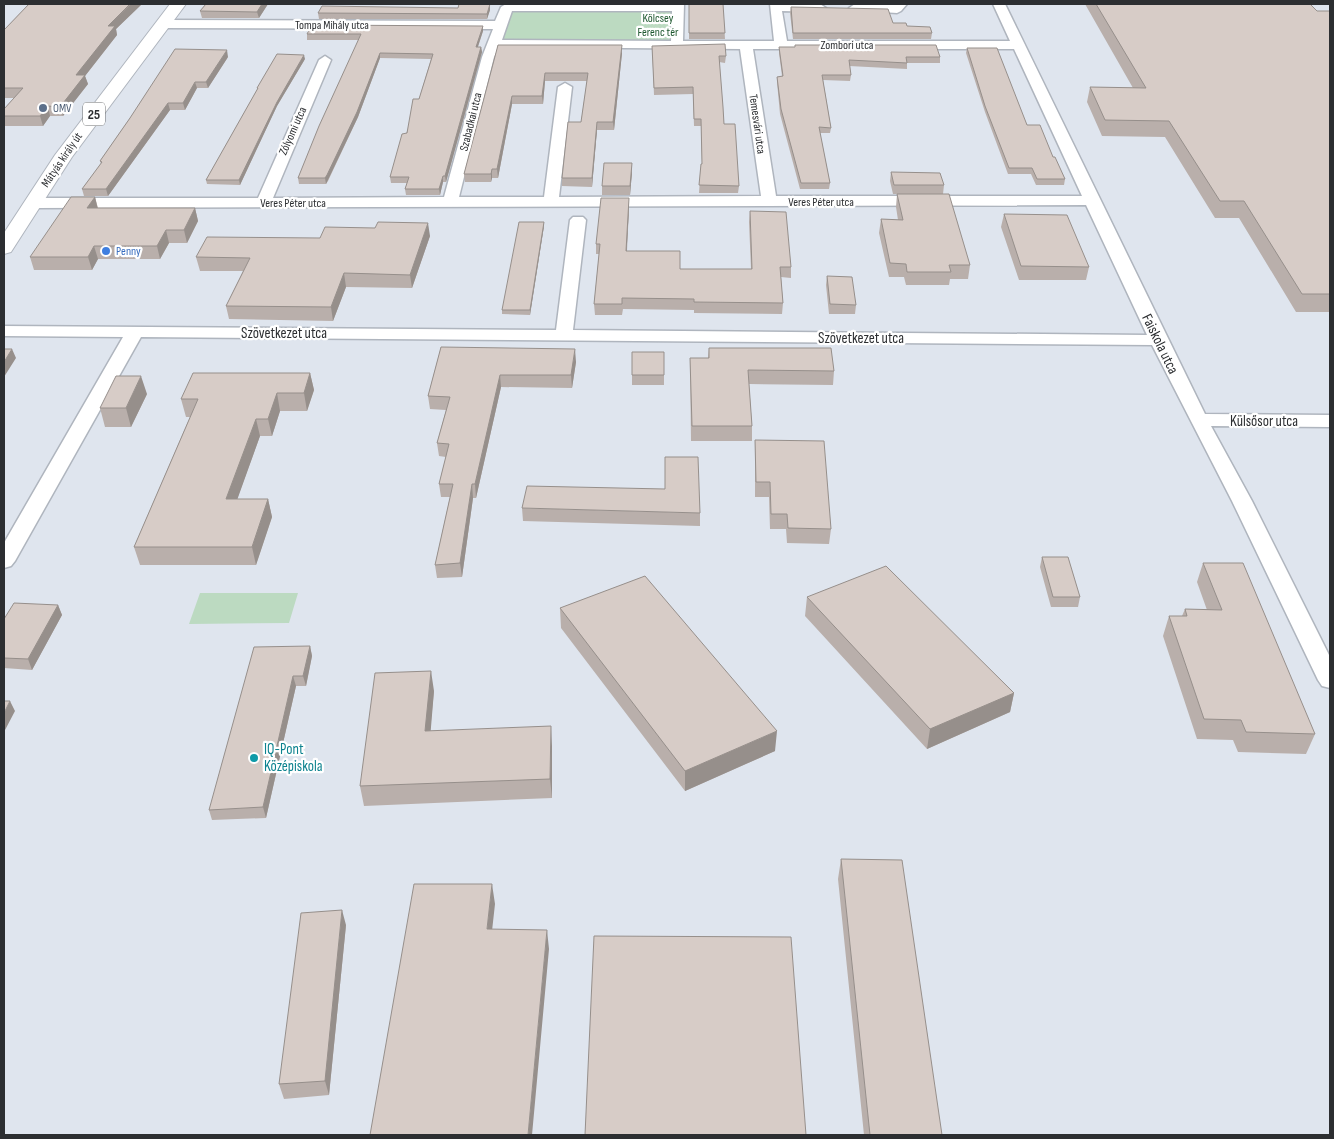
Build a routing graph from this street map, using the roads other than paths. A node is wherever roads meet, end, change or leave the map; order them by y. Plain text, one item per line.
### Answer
1 (178, 4) edge
2 (901, 4) edge
3 (999, 4) edge
4 (678, 5) edge
5 (776, 6) edge
6 (163, 24) junction
7 (500, 25) junction
8 (495, 43) junction
9 (677, 45) junction
10 (746, 45) junction
11 (782, 45) junction
12 (1017, 45) junction
13 (325, 60) dead end
14 (565, 86) edge
15 (1090, 200) junction
16 (769, 202) junction
17 (34, 203) junction
18 (263, 203) junction
19 (450, 203) junction
20 (551, 203) junction
21 (578, 220) dead end
22 (4, 248) edge
23 (4, 331) edge
24 (134, 332) junction
25 (564, 335) junction
26 (1158, 340) junction
27 (1198, 420) junction
28 (1330, 421) edge
29 (4, 561) edge
30 (1330, 680) edge

1 - 6 main road, Mátyás király út / 25
2 - 5 street
3 - 12 street, Faiskola utca
4 - 7 street
4 - 9 street
5 - 11 street
6 - 7 street, Tompa Mihály utca
6 - 17 main road, Mátyás király út / 25
7 - 8 street
8 - 9 street
8 - 19 street, Szabadkai utca
9 - 10 street, Zombori utca
10 - 11 street, Zombori utca
10 - 16 street, Temesvári utca
11 - 12 street, Zombori utca
12 - 15 street, Faiskola utca
13 - 18 street, Zólyomi utca
14 - 20 street
15 - 16 street, Veres Péter utca
15 - 26 street, Faiskola utca
16 - 20 street, Veres Péter utca
17 - 18 street, Veres Péter utca
17 - 22 main road, Mátyás király út / 25
18 - 19 street, Veres Péter utca
19 - 20 street, Veres Péter utca
21 - 25 street
23 - 24 street, Szövetkezet utca
24 - 25 street, Szövetkezet utca
24 - 29 street
25 - 26 street, Szövetkezet utca
26 - 27 street, Faiskola utca
27 - 28 street, Külsősor utca
27 - 30 street, Faiskola utca

